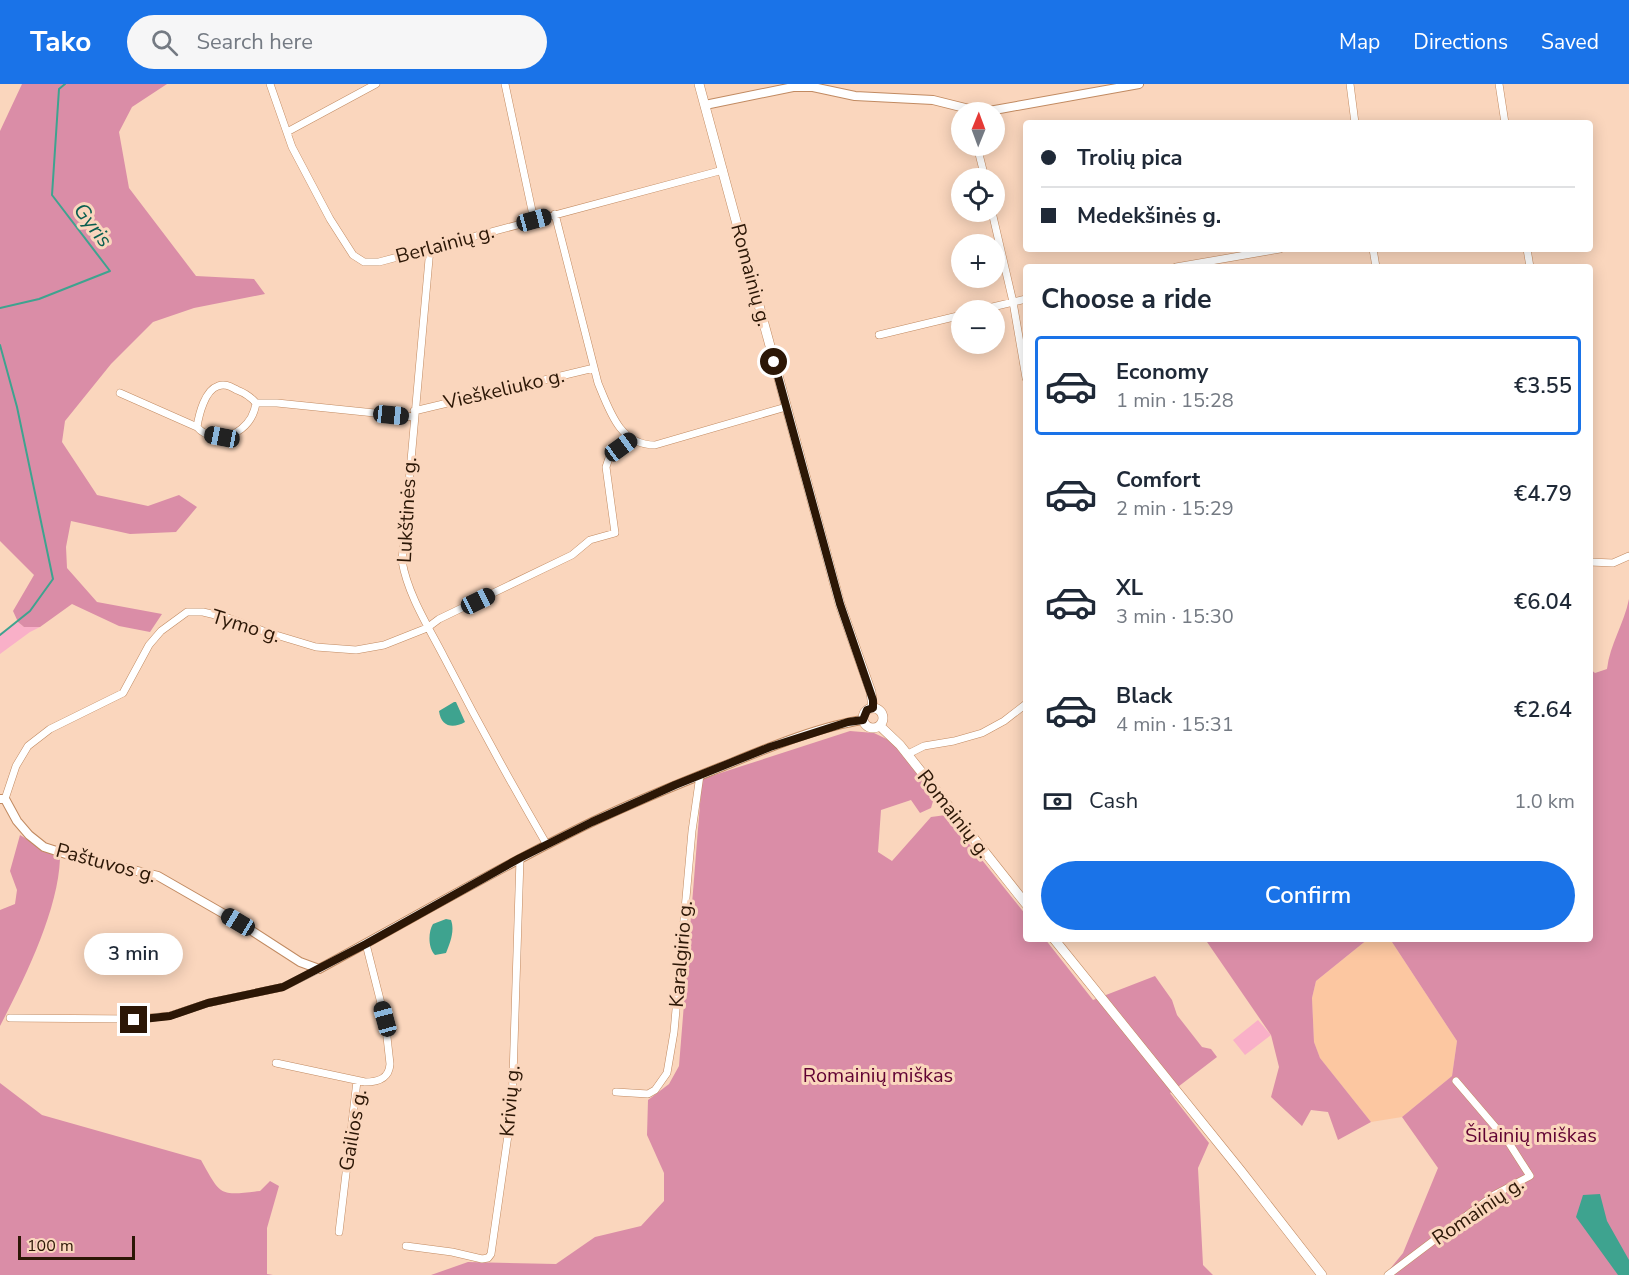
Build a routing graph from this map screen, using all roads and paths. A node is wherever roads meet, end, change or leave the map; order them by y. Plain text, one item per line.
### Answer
1 (270, 84) edge
2 (376, 84) edge
3 (505, 84) edge
4 (699, 84) edge
5 (1139, 84) edge
6 (1350, 84) edge
7 (1499, 84) edge
8 (793, 86) edge
9 (705, 105) junction
10 (951, 106) edge
11 (1005, 108) edge
12 (1355, 120) edge
13 (1505, 120) edge
14 (287, 132) junction
15 (723, 170) junction
16 (555, 214) junction
17 (534, 220) junction
18 (994, 222) edge
19 (430, 248) junction
20 (1263, 252) edge
21 (1193, 264) edge
22 (1023, 300) edge
23 (1013, 302) junction
24 (1005, 304) edge
25 (951, 318) edge
26 (879, 335) dead end
27 (1023, 360) edge
28 (594, 368) junction
29 (120, 393) dead end
30 (256, 403) junction
31 (786, 407) junction
32 (414, 414) junction
33 (197, 427) junction
34 (631, 440) junction
35 (1629, 556) edge
36 (1593, 562) edge
37 (428, 628) junction
38 (1023, 706) edge
39 (873, 708) junction
40 (863, 720) junction
41 (880, 726) junction
42 (908, 754) junction
43 (700, 775) junction
44 (3, 799) edge
45 (547, 845) junction
46 (520, 858) junction
47 (1023, 900) edge
48 (1056, 942) edge
49 (366, 944) junction
50 (320, 969) junction
51 (10, 1018) dead end
52 (276, 1063) dead end
53 (357, 1081) junction
54 (1456, 1081) dead end
55 (616, 1092) dead end
56 (339, 1232) dead end
57 (406, 1246) dead end
58 (1322, 1275) edge
59 (1388, 1275) edge

1 - 14 street, Berlainių g.
2 - 14 street
3 - 17 street
4 - 9 main road, Romainių g.
5 - 11 street
6 - 12 street
7 - 13 street
8 - 9 street
8 - 10 street
9 - 15 main road, Romainių g.
14 - 19 street, Berlainių g.
15 - 16 street, Berlainių g.
15 - 31 main road, Romainių g.
16 - 17 street, Berlainių g.
16 - 28 street
17 - 19 street, Berlainių g.
18 - 23 street
19 - 32 street, Lukštinės g.
20 - 21 street
22 - 23 street
23 - 24 street
23 - 27 street
25 - 26 street
28 - 32 street, Vieškeliuko g.
28 - 34 street
29 - 33 street
30 - 32 street, Vieškeliuko g.
30 - 33 street
30 - 33 street
31 - 34 street
31 - 39 main road, Romainių g.
32 - 37 street, Lukštinės g.
34 - 37 street, Tymo g.
35 - 36 street
37 - 44 street, Tymo g.
37 - 45 street, Lukštinės g.
38 - 42 street
39 - 40 main road
39 - 41 main road
40 - 41 main road
40 - 43 street
41 - 42 main road, Romainių g.
42 - 47 main road, Romainių g.
43 - 45 street
43 - 55 street, Karalgirio g.
44 - 50 street, Paštuvos g.
45 - 46 street
46 - 49 street
46 - 57 street, Krivių g.
48 - 58 main road
49 - 50 street
49 - 53 street, Gailios g.
50 - 51 street
52 - 53 street
53 - 56 street, Gailios g.
54 - 59 street, Romainių g.

